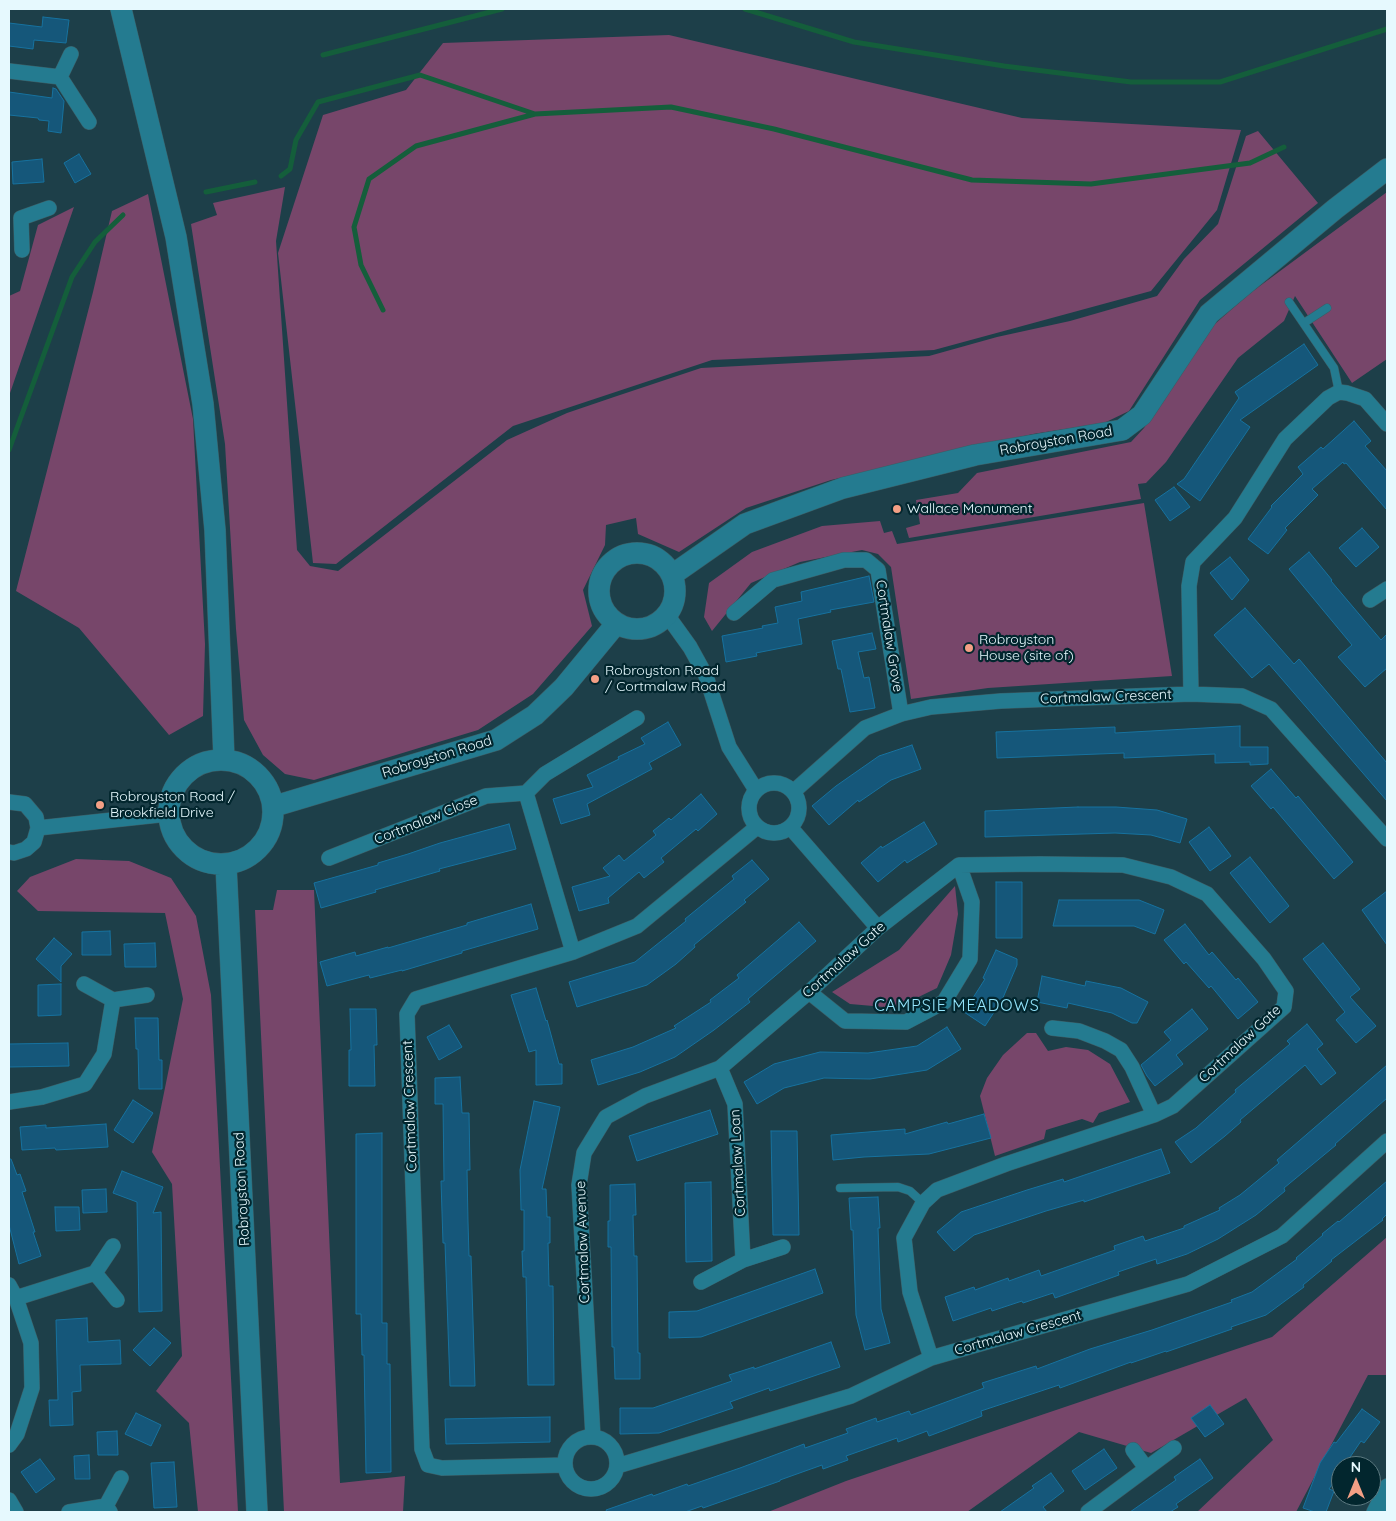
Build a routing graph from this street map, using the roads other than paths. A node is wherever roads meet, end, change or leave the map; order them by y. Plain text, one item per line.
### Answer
1 (121, 9) edge
2 (71, 54) dead end
3 (9, 71) edge
4 (60, 77) junction
5 (88, 122) dead end
6 (1387, 169) edge
7 (49, 208) dead end
8 (15, 215) edge
9 (22, 250) dead end
10 (1290, 302) dead end
11 (1326, 308) dead end
12 (1304, 323) junction
13 (1339, 392) junction
14 (1387, 424) edge
15 (672, 575) junction
16 (1387, 589) edge
17 (1370, 600) dead end
18 (734, 613) dead end
19 (667, 615) junction
20 (616, 624) junction
21 (1191, 694) junction
22 (901, 714) junction
23 (637, 718) dead end
24 (224, 759) junction
25 (756, 790) junction
26 (793, 792) junction
27 (526, 793) junction
28 (9, 802) edge
29 (274, 806) junction
30 (168, 814) junction
31 (757, 827) junction
32 (790, 827) junction
33 (38, 828) junction
34 (1387, 839) edge
35 (9, 852) edge
36 (329, 858) dead end
37 (960, 865) junction
38 (226, 866) junction
39 (878, 928) junction
40 (573, 952) junction
41 (84, 984) dead end
42 (809, 992) junction
43 (147, 995) dead end
44 (113, 1000) junction
45 (1052, 1028) dead end
46 (720, 1068) junction
47 (9, 1102) edge
48 (1154, 1115) junction
49 (1387, 1141) edge
50 (840, 1188) dead end
51 (923, 1203) junction
52 (112, 1246) dead end
53 (783, 1247) dead end
54 (743, 1260) junction
55 (96, 1273) junction
56 (701, 1282) dead end
57 (9, 1284) edge
58 (16, 1298) junction
59 (117, 1300) dead end
60 (931, 1358) junction
61 (593, 1437) junction
62 (9, 1445) edge
63 (1174, 1448) dead end
64 (1133, 1450) dead end
65 (565, 1465) junction
66 (617, 1466) junction
67 (1146, 1468) junction
68 (121, 1478) dead end
69 (1387, 1486) edge
70 (9, 1500) edge
71 (108, 1509) edge
72 (1380, 1509) edge
73 (16, 1512) edge
74 (69, 1512) edge
75 (257, 1512) edge
76 (1088, 1512) edge

1 - 24 main road
2 - 4 street
3 - 4 street
4 - 5 street
6 - 15 main road, Robroyston Road
7 - 8 street
8 - 9 street
10 - 12 lane
11 - 12 lane
12 - 13 lane
13 - 14 street
13 - 21 street
15 - 19 main road
15 - 20 main road
16 - 17 street
18 - 22 street, Cortmalaw Grove
19 - 20 main road
19 - 25 street
20 - 29 main road, Robroyston Road
21 - 22 street, Cortmalaw Crescent
21 - 34 street, Cortmalaw Crescent
22 - 26 street, Cortmalaw Crescent
23 - 27 street
24 - 29 main road
24 - 30 main road
25 - 26 street
25 - 31 street
26 - 32 street
27 - 36 street, Cortmalaw Close
27 - 40 street
28 - 33 street
29 - 38 main road
30 - 33 street
30 - 38 main road
31 - 32 street
31 - 40 street, Cortmalaw Crescent
32 - 39 street
33 - 35 street
37 - 39 street, Cortmalaw Gate
37 - 42 street
37 - 48 street, Cortmalaw Gate
38 - 75 main road, Robroyston Road
39 - 42 street, Cortmalaw Gate
40 - 65 street, Cortmalaw Crescent
41 - 44 street
42 - 46 street, Cortmalaw Gate
43 - 44 street
44 - 47 street
45 - 48 street
46 - 54 street, Cortmalaw Loan
46 - 61 street, Cortmalaw Avenue
48 - 51 street, Cortmalaw Gate
49 - 60 street, Cortmalaw Crescent
50 - 51 lane
51 - 60 street, Cortmalaw Gate
52 - 55 street
53 - 54 street
54 - 56 street
55 - 58 street
55 - 59 street
57 - 58 street
58 - 62 street
60 - 66 street, Cortmalaw Crescent
61 - 65 street
61 - 66 street
63 - 67 street
64 - 67 street
65 - 66 street
67 - 76 street
68 - 71 street
69 - 72 street
70 - 73 street
71 - 74 street

